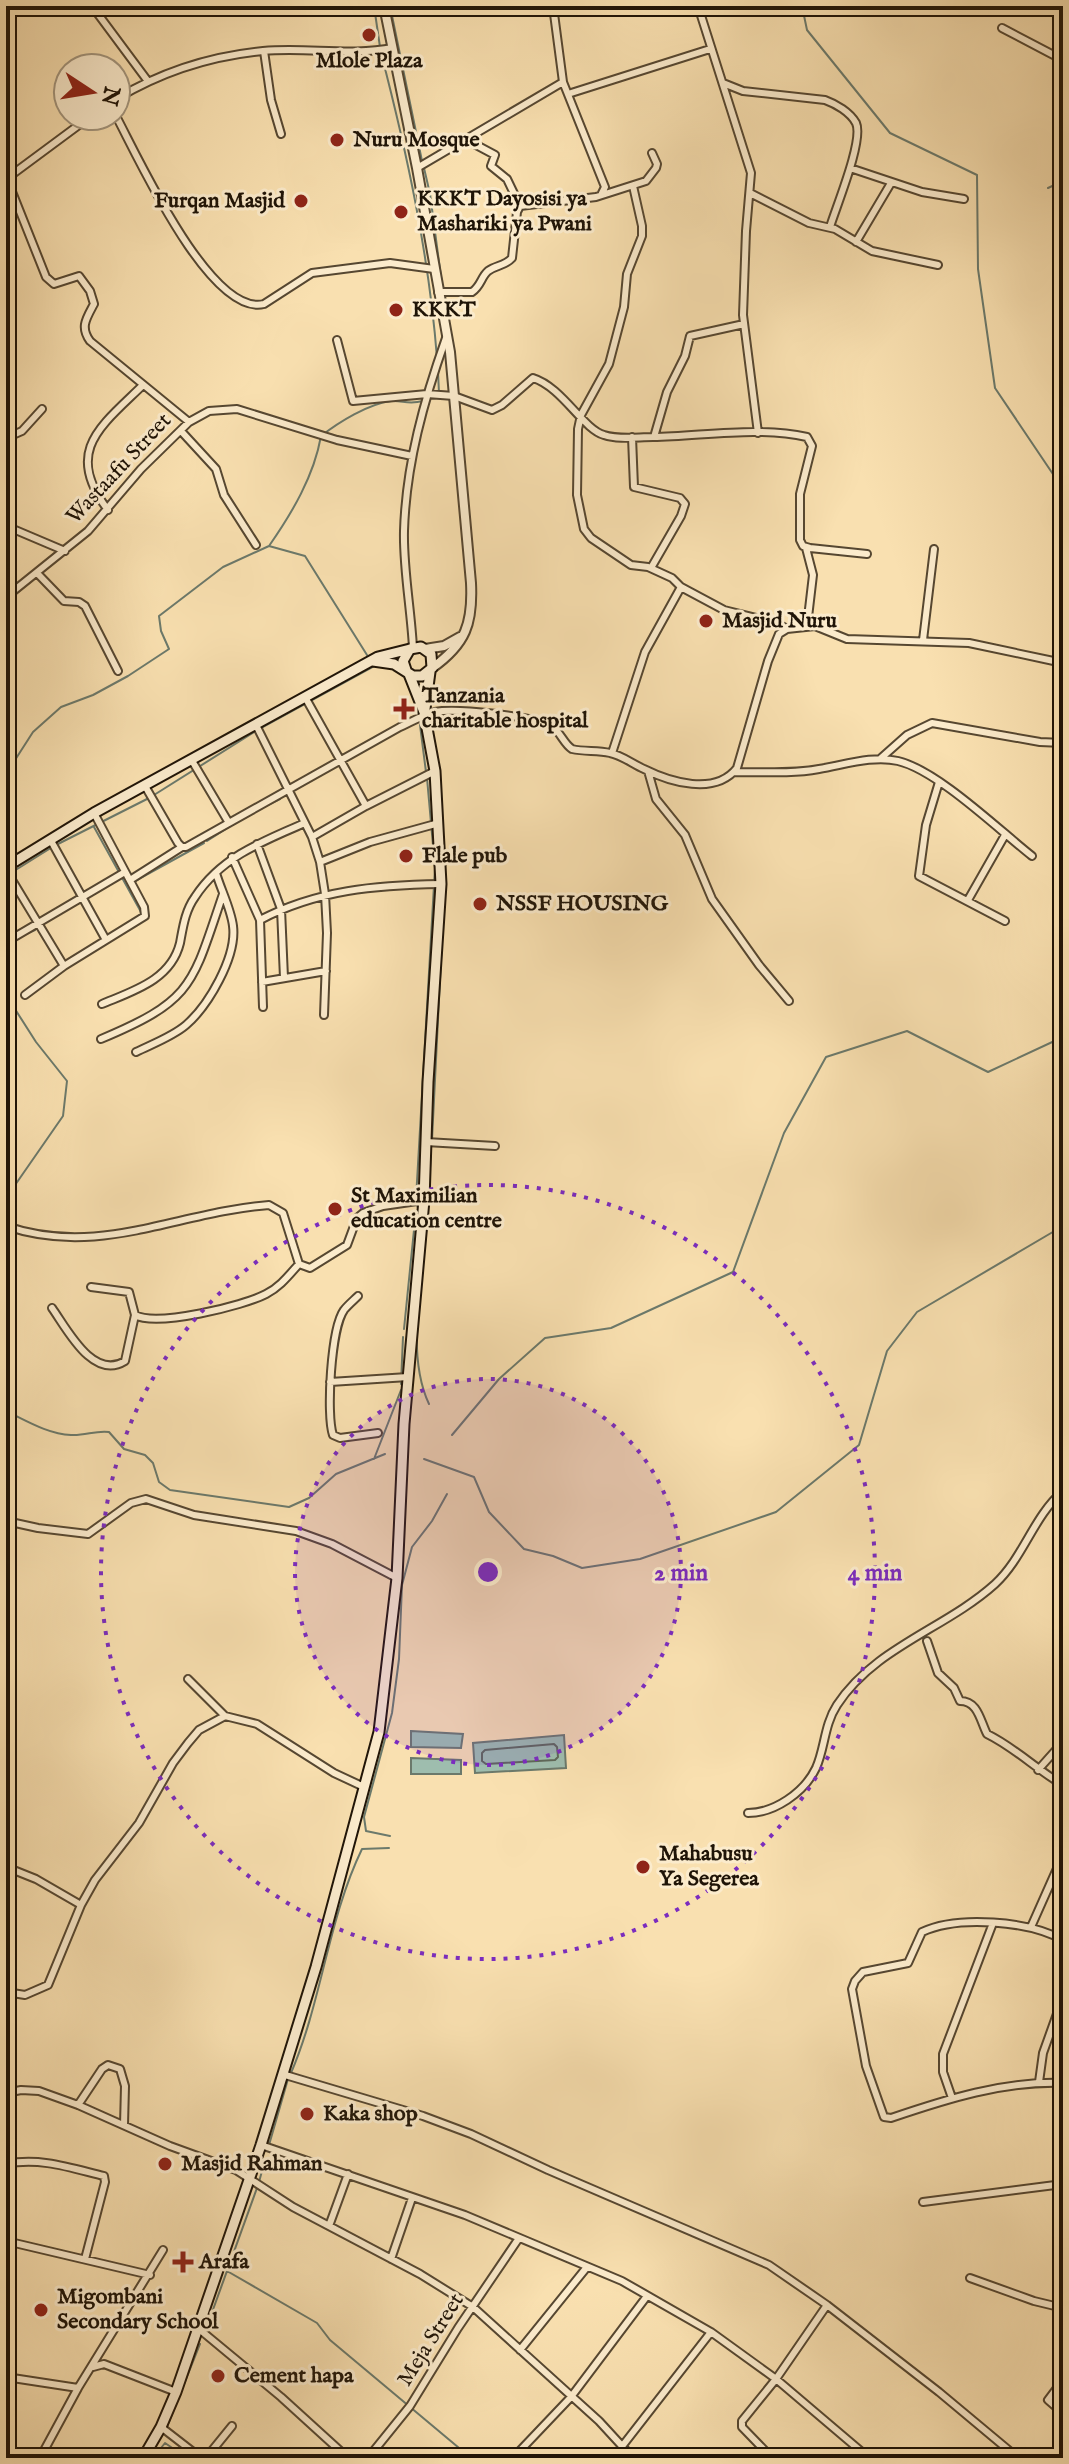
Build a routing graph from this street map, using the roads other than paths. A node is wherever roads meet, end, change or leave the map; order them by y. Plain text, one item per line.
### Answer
1 (92, 6) edge
2 (384, 6) edge
3 (553, 6) edge
4 (698, 6) edge
5 (1002, 28) dead end
6 (393, 48) junction
7 (710, 49) junction
8 (264, 51) junction
9 (1063, 60) edge
10 (147, 80) junction
11 (563, 82) junction
12 (723, 83) junction
13 (132, 89) edge
14 (568, 94) junction
15 (70, 132) edge
16 (124, 132) edge
17 (281, 134) dead end
18 (465, 139) junction
19 (652, 153) dead end
20 (417, 168) junction
21 (850, 168) junction
22 (7, 179) edge
23 (891, 183) junction
24 (633, 186) junction
25 (602, 193) junction
26 (750, 193) junction
27 (964, 199) dead end
28 (520, 206) junction
29 (830, 227) junction
30 (856, 242) junction
31 (938, 265) dead end
32 (434, 269) junction
33 (438, 292) junction
34 (744, 324) junction
35 (446, 338) junction
36 (337, 340) dead end
37 (143, 385) junction
38 (427, 394) junction
39 (454, 396) junction
40 (42, 409) dead end
41 (581, 415) junction
42 (189, 422) junction
43 (181, 431) junction
44 (758, 433) junction
45 (632, 437) junction
46 (654, 437) junction
47 (6, 438) edge
48 (412, 456) junction
49 (108, 510) junction
50 (6, 526) edge
51 (256, 545) dead end
52 (806, 548) junction
53 (934, 549) dead end
54 (65, 551) junction
55 (867, 554) dead end
56 (651, 568) junction
57 (37, 573) junction
58 (681, 587) junction
59 (6, 597) edge
60 (807, 626) junction
61 (787, 629) junction
62 (464, 635) junction
63 (923, 640) junction
64 (412, 649) junction
65 (425, 649) junction
66 (373, 661) junction
67 (1063, 663) edge
68 (431, 670) junction
69 (118, 671) dead end
70 (408, 672) junction
71 (305, 696) junction
72 (424, 714) junction
73 (256, 725) junction
74 (1063, 743) edge
75 (612, 753) junction
76 (341, 758) junction
77 (191, 759) junction
78 (880, 759) junction
79 (435, 771) junction
80 (648, 771) junction
81 (734, 772) junction
82 (939, 782) junction
83 (145, 786) junction
84 (288, 788) junction
85 (366, 806) junction
86 (94, 813) junction
87 (229, 823) junction
88 (305, 823) junction
89 (439, 823) junction
90 (1005, 835) junction
91 (312, 837) junction
92 (50, 839) junction
93 (257, 844) junction
94 (182, 847) junction
95 (1032, 856) dead end
96 (232, 857) junction
97 (320, 862) junction
98 (6, 869) edge
99 (125, 872) junction
100 (216, 873) junction
101 (130, 880) junction
102 (441, 884) junction
103 (223, 894) junction
104 (325, 894) junction
105 (82, 898) junction
106 (968, 900) junction
107 (281, 909) junction
108 (260, 920) junction
109 (1005, 921) dead end
110 (37, 923) junction
111 (106, 940) junction
112 (6, 942) edge
113 (64, 966) junction
114 (326, 971) junction
115 (284, 978) junction
116 (262, 982) junction
117 (25, 995) dead end
118 (789, 1001) dead end
119 (102, 1004) dead end
120 (263, 1007) dead end
121 (324, 1015) dead end
122 (101, 1039) dead end
123 (136, 1052) dead end
124 (426, 1142) junction
125 (495, 1146) dead end
126 (424, 1200) junction
127 (6, 1226) edge
128 (299, 1264) junction
129 (91, 1287) dead end
130 (358, 1296) dead end
131 (52, 1308) dead end
132 (135, 1315) junction
133 (408, 1377) junction
134 (330, 1382) junction
135 (378, 1433) dead end
136 (1063, 1491) edge
137 (6, 1521) edge
138 (397, 1578) junction
139 (927, 1641) dead end
140 (188, 1679) dead end
141 (225, 1716) junction
142 (1063, 1742) edge
143 (1038, 1770) junction
144 (1063, 1785) edge
145 (364, 1787) junction
146 (748, 1813) dead end
147 (1063, 1855) edge
148 (6, 1867) edge
149 (81, 1905) junction
150 (993, 1923) junction
151 (1031, 1927) junction
152 (1063, 1940) edge
153 (6, 1992) edge
154 (1063, 1997) edge
155 (282, 2074) junction
156 (1039, 2082) junction
157 (1063, 2083) edge
158 (6, 2093) edge
159 (952, 2098) junction
160 (78, 2105) junction
161 (124, 2125) junction
162 (261, 2145) junction
163 (6, 2164) edge
164 (348, 2174) junction
165 (250, 2178) junction
166 (1063, 2184) edge
167 (412, 2198) junction
168 (923, 2202) dead end
169 (329, 2226) junction
170 (519, 2238) junction
171 (6, 2241) edge
172 (163, 2250) dead end
173 (85, 2259) junction
174 (391, 2259) junction
175 (587, 2267) junction
176 (150, 2275) junction
177 (970, 2278) dead end
178 (1063, 2293) edge
179 (647, 2296) junction
180 (827, 2305) junction
181 (473, 2307) junction
182 (1061, 2307) edge
183 (199, 2329) junction
184 (711, 2332) junction
185 (520, 2350) junction
186 (91, 2368) junction
187 (6, 2377) edge
188 (776, 2379) junction
189 (1063, 2380) edge
190 (78, 2388) junction
191 (176, 2392) junction
192 (571, 2397) junction
193 (1063, 2413) edge
194 (232, 2426) dead end
195 (161, 2427) junction
196 (623, 2444) junction
197 (40, 2458) edge
198 (143, 2458) edge
199 (204, 2458) edge
200 (348, 2458) edge
201 (368, 2458) edge
202 (513, 2458) edge
203 (613, 2458) edge
204 (633, 2458) edge
205 (772, 2458) edge
206 (869, 2458) edge
207 (1018, 2458) edge

1 - 10 street
2 - 6 street
3 - 11 street
4 - 7 street
5 - 9 street
6 - 8 street
6 - 20 street
7 - 12 street
7 - 14 street
8 - 10 street
8 - 17 street
10 - 13 street
11 - 14 street
11 - 18 street
12 - 21 street
12 - 26 street
14 - 25 street
15 - 22 street
16 - 32 street
18 - 20 street
18 - 28 street
19 - 24 street
20 - 32 street
21 - 23 street
21 - 29 street
22 - 37 street
23 - 27 street
23 - 30 street
24 - 25 street
24 - 41 street
25 - 28 street
26 - 29 street
26 - 34 street
28 - 33 street
29 - 30 street
30 - 31 street
32 - 33 street
33 - 35 street
34 - 44 street
34 - 46 street
35 - 38 street
35 - 39 street
36 - 38 street
37 - 42 street
37 - 49 street
38 - 39 street
38 - 48 street
39 - 41 street
39 - 62 street
40 - 47 street
41 - 45 street
41 - 56 street
42 - 43 street, Wastaafu Street
42 - 48 street, Wastaafu Street
43 - 49 street, Wastaafu Street
43 - 51 street
44 - 46 street
44 - 52 street
45 - 46 street
45 - 56 street
48 - 64 street
49 - 54 street, Wastaafu Street
50 - 54 street
52 - 55 street
52 - 60 street
53 - 63 street
54 - 57 street, Wastaafu Street
56 - 58 street
57 - 59 street, Wastaafu Street
57 - 69 street
58 - 61 street
58 - 75 street
60 - 61 street
60 - 63 street
61 - 81 street
62 - 65 street
62 - 68 street
63 - 67 street
64 - 65 main road
64 - 66 main road
64 - 70 main road
65 - 68 main road
66 - 70 main road
66 - 71 main road
68 - 70 main road
68 - 72 main road
70 - 72 main road
71 - 73 main road
71 - 76 street
72 - 75 street
72 - 76 street
72 - 79 main road
73 - 77 main road
73 - 84 street
74 - 78 street
75 - 80 street
76 - 84 street
76 - 85 street
77 - 83 main road
77 - 87 street
78 - 81 street
78 - 82 street
79 - 85 street
79 - 89 main road
80 - 81 street
80 - 118 street
82 - 90 street
82 - 106 street
83 - 86 main road
83 - 94 street
84 - 87 street
84 - 88 street
85 - 91 street
86 - 92 main road
86 - 99 street
87 - 94 street
88 - 91 street
88 - 93 street
89 - 97 street
89 - 102 main road
90 - 95 street
90 - 106 street
91 - 97 street
92 - 98 main road
92 - 105 street
93 - 96 street
93 - 107 street
94 - 101 street
96 - 100 street
96 - 108 street
97 - 104 street
98 - 110 street
99 - 101 street
99 - 105 street
100 - 103 street
100 - 119 street
101 - 111 street
102 - 104 street
102 - 124 main road
103 - 122 street
103 - 123 street
104 - 107 street
104 - 114 street
105 - 110 street
105 - 111 street
106 - 109 street
107 - 108 street
107 - 115 street
108 - 116 street
110 - 112 street
110 - 113 street
111 - 113 street
113 - 117 street
114 - 115 street
114 - 121 street
115 - 116 street
116 - 120 street
124 - 125 street
124 - 126 main road
126 - 128 street
126 - 133 main road
127 - 128 street
128 - 132 street
129 - 132 street
130 - 134 street
131 - 132 street
133 - 134 street
133 - 138 main road
134 - 135 street
136 - 146 street
137 - 138 street
138 - 145 main road
139 - 143 street
140 - 141 street
141 - 145 street
141 - 149 street
142 - 143 street
143 - 144 street
145 - 155 main road
147 - 151 street
148 - 149 street
149 - 153 street
150 - 151 street
150 - 159 street
150 - 159 street
151 - 152 street
154 - 156 street
155 - 162 main road
155 - 180 street
156 - 157 street
156 - 159 street
158 - 160 street
160 - 161 street
160 - 161 street
161 - 165 street
162 - 164 street
162 - 165 main road
163 - 173 street
164 - 167 street
164 - 169 street
165 - 169 street
165 - 183 main road
166 - 168 street
167 - 170 street
167 - 174 street
169 - 174 street
170 - 175 street
170 - 181 street, Meja Street
171 - 173 street
172 - 176 street
173 - 176 street
174 - 181 street
175 - 179 street
175 - 185 street
176 - 186 street
177 - 182 street
178 - 182 street
179 - 184 street
179 - 192 street
180 - 188 street
180 - 207 street
181 - 185 street
181 - 201 street, Meja Street
183 - 191 main road
183 - 200 street
184 - 188 street
184 - 196 street
185 - 192 street
186 - 190 street
186 - 191 street
187 - 190 street
188 - 205 street
188 - 206 street
189 - 193 street
190 - 197 street
191 - 195 main road
192 - 196 street
192 - 202 street
194 - 199 street
195 - 198 main road
195 - 199 street
196 - 203 street
196 - 204 street

